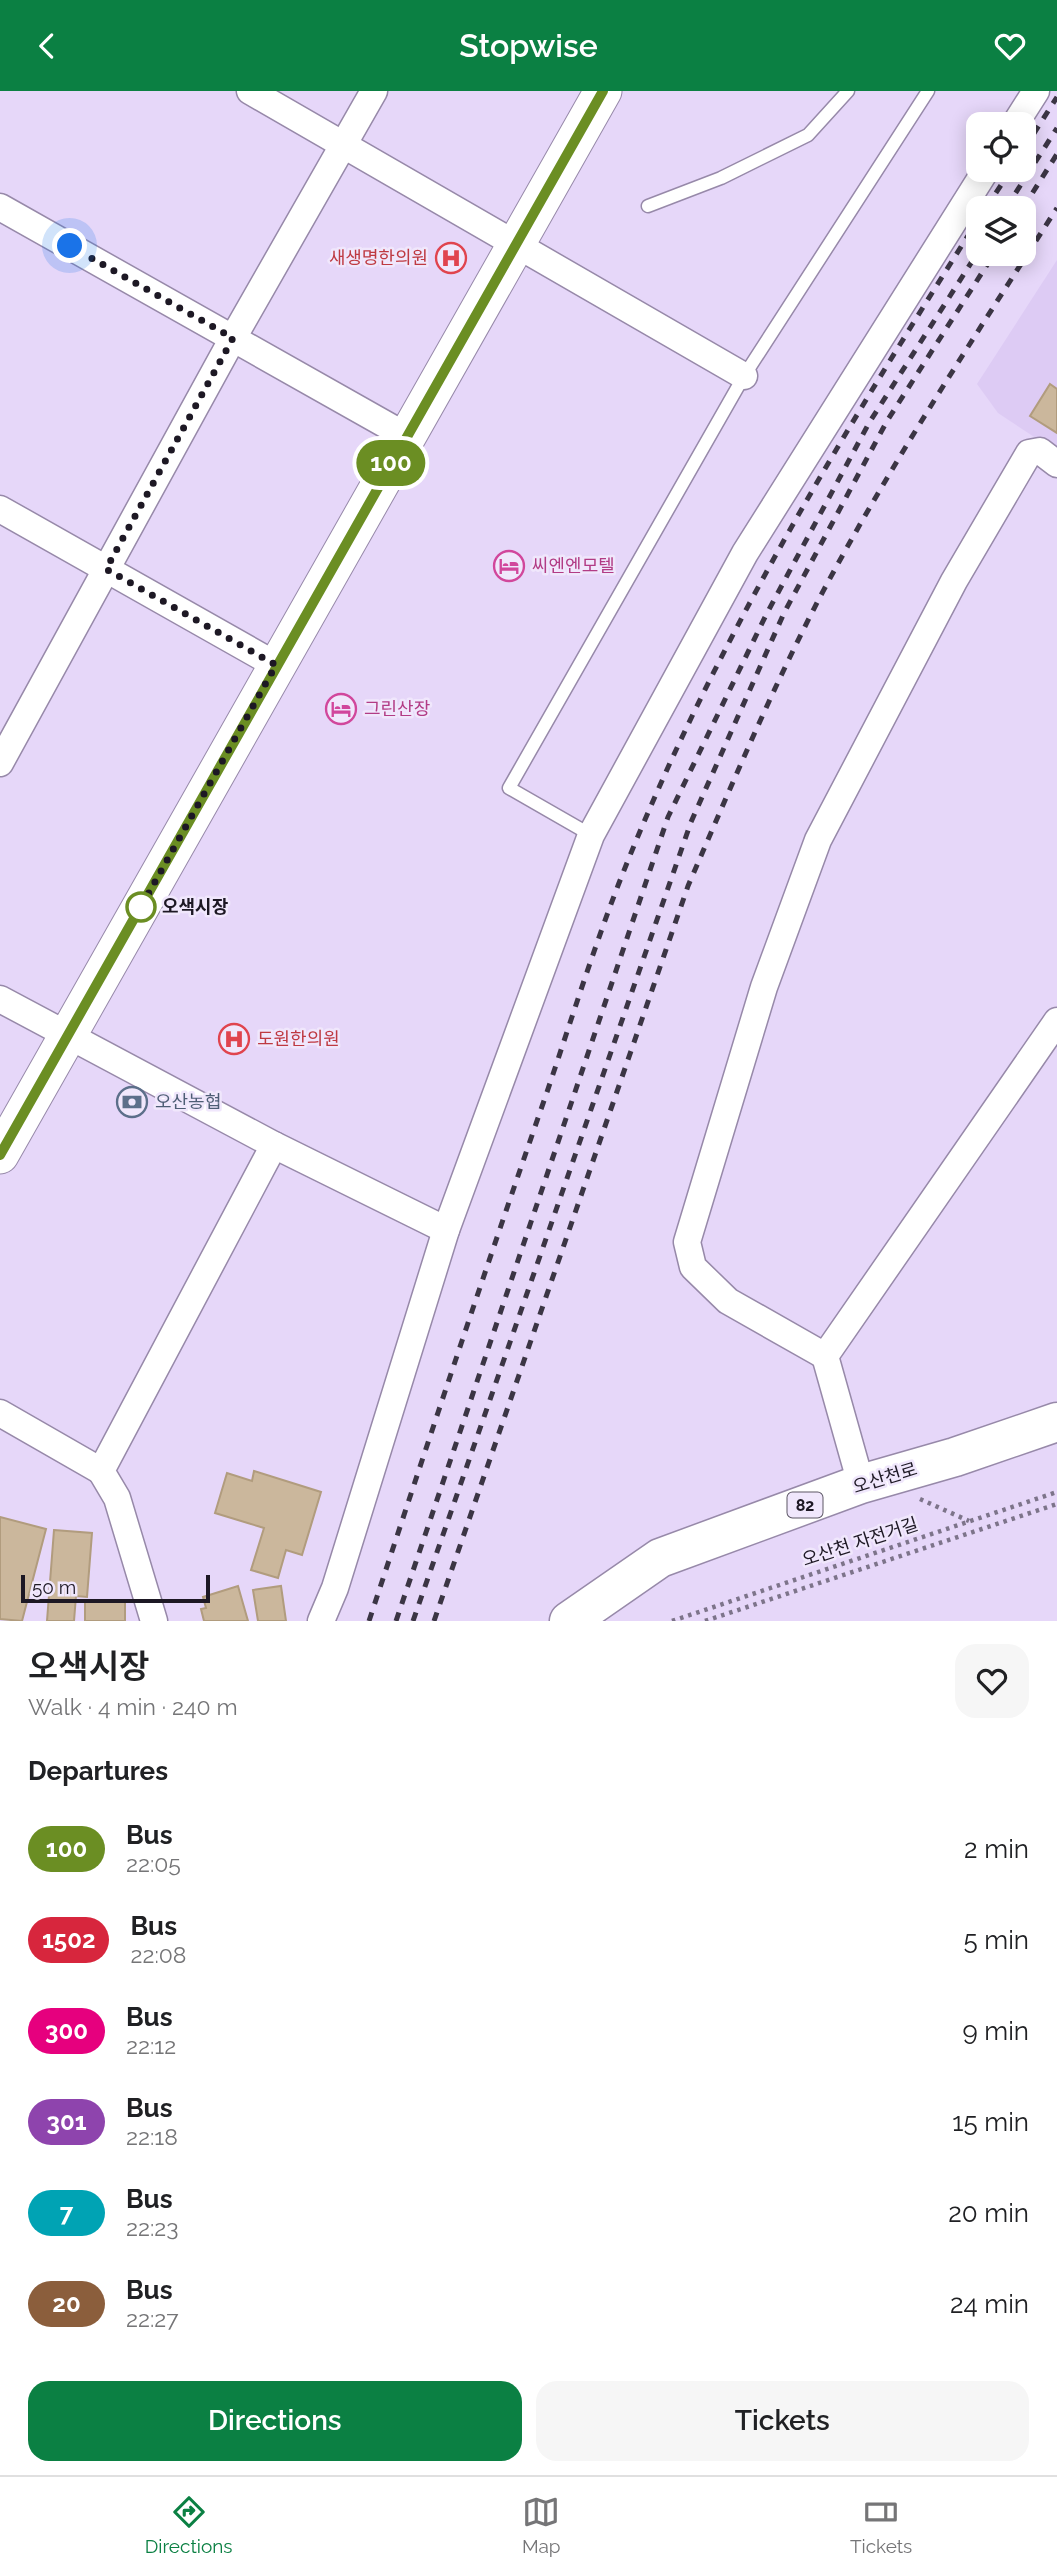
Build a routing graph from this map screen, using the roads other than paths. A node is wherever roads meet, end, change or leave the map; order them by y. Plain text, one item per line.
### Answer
1 (250, 91) edge
2 (374, 91) edge
3 (603, 91) edge
4 (848, 91) edge
5 (928, 91) edge
6 (1036, 91) edge
7 (1023, 112) edge
8 (343, 145) junction
9 (978, 182) edge
10 (648, 206) dead end
11 (0, 207) edge
12 (516, 244) junction
13 (233, 338) junction
14 (744, 376) junction
15 (407, 436) junction
16 (1057, 464) edge
17 (0, 509) edge
18 (106, 569) junction
19 (276, 665) junction
20 (0, 763) edge
21 (591, 835) junction
22 (0, 999) edge
23 (1057, 1021) edge
24 (69, 1037) junction
25 (274, 1145) junction
26 (0, 1155) edge
27 (446, 1230) junction
28 (825, 1356) junction
29 (0, 1413) edge
30 (1057, 1422) edge
31 (101, 1471) junction
32 (876, 1480) junction
33 (154, 1621) edge
34 (321, 1621) edge
35 (569, 1621) edge

1 - 8 street
2 - 8 street
3 - 12 street
4 - 10 lane
5 - 14 lane
6 - 7 street
8 - 12 street
8 - 13 street
9 - 21 street
11 - 13 street
12 - 14 street
12 - 15 street
13 - 15 street
13 - 18 street
14 - 21 lane
15 - 19 street
16 - 28 street
17 - 18 street
18 - 19 street
18 - 20 street
19 - 24 street
21 - 27 street
22 - 24 street
23 - 28 street
24 - 25 street
24 - 26 street
25 - 27 street
25 - 31 street
27 - 34 street
28 - 32 street
29 - 31 street
30 - 32 main road, 오산천로 / 82
31 - 33 street
32 - 35 main road, 오산천로 / 82

